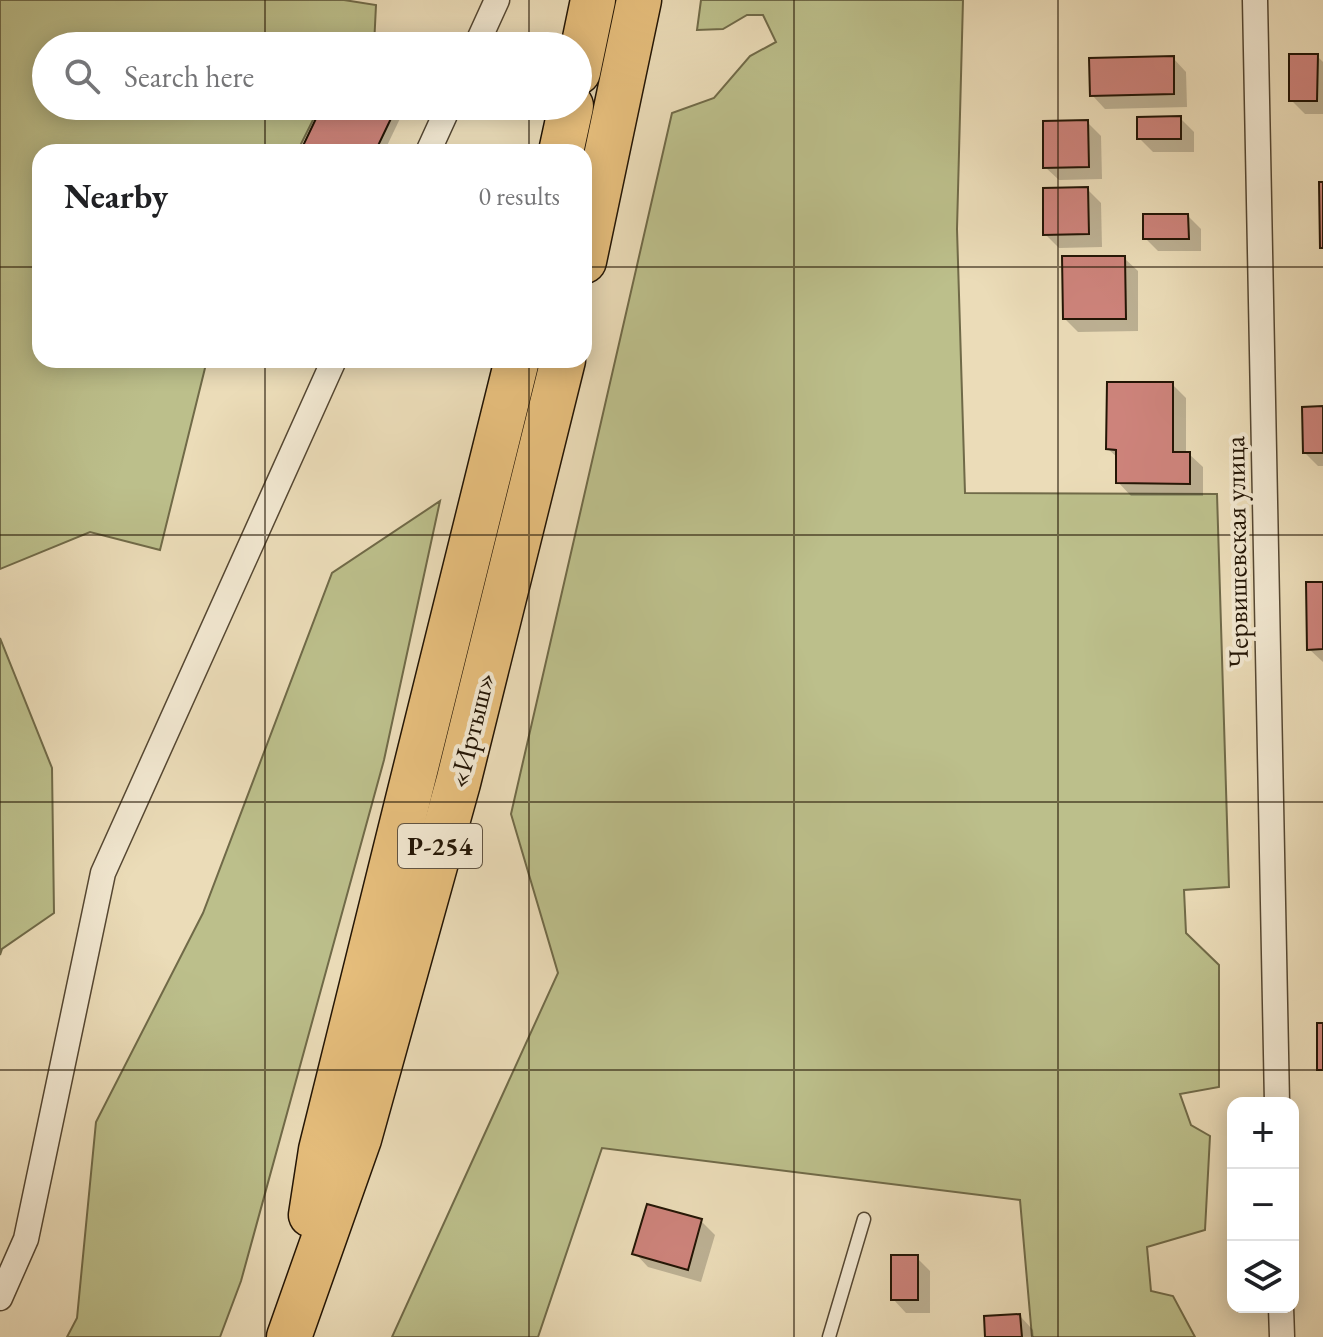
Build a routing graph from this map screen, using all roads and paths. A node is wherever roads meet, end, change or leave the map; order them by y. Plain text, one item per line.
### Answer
1 (497, 0) edge
2 (593, 0) edge
3 (639, 0) edge
4 (1255, 0) edge
5 (482, 32) edge
6 (586, 32) edge
7 (443, 120) edge
8 (568, 120) edge
9 (432, 144) edge
10 (563, 144) edge
11 (592, 223) edge
12 (330, 368) edge
13 (515, 368) edge
14 (561, 368) edge
15 (1277, 1097) edge
16 (864, 1219) dead end
17 (0, 1298) edge
18 (1281, 1313) edge
19 (291, 1331) edge
20 (829, 1337) edge
21 (1282, 1337) edge

1 - 5 street
2 - 6 highway
3 - 11 highway
4 - 15 street, Червишевская улица
7 - 9 street
8 - 10 highway
12 - 17 street
13 - 19 highway, «Иртыш» / Р-254
14 - 19 highway, «Иртыш» / Р-254
16 - 20 lane
18 - 21 street

